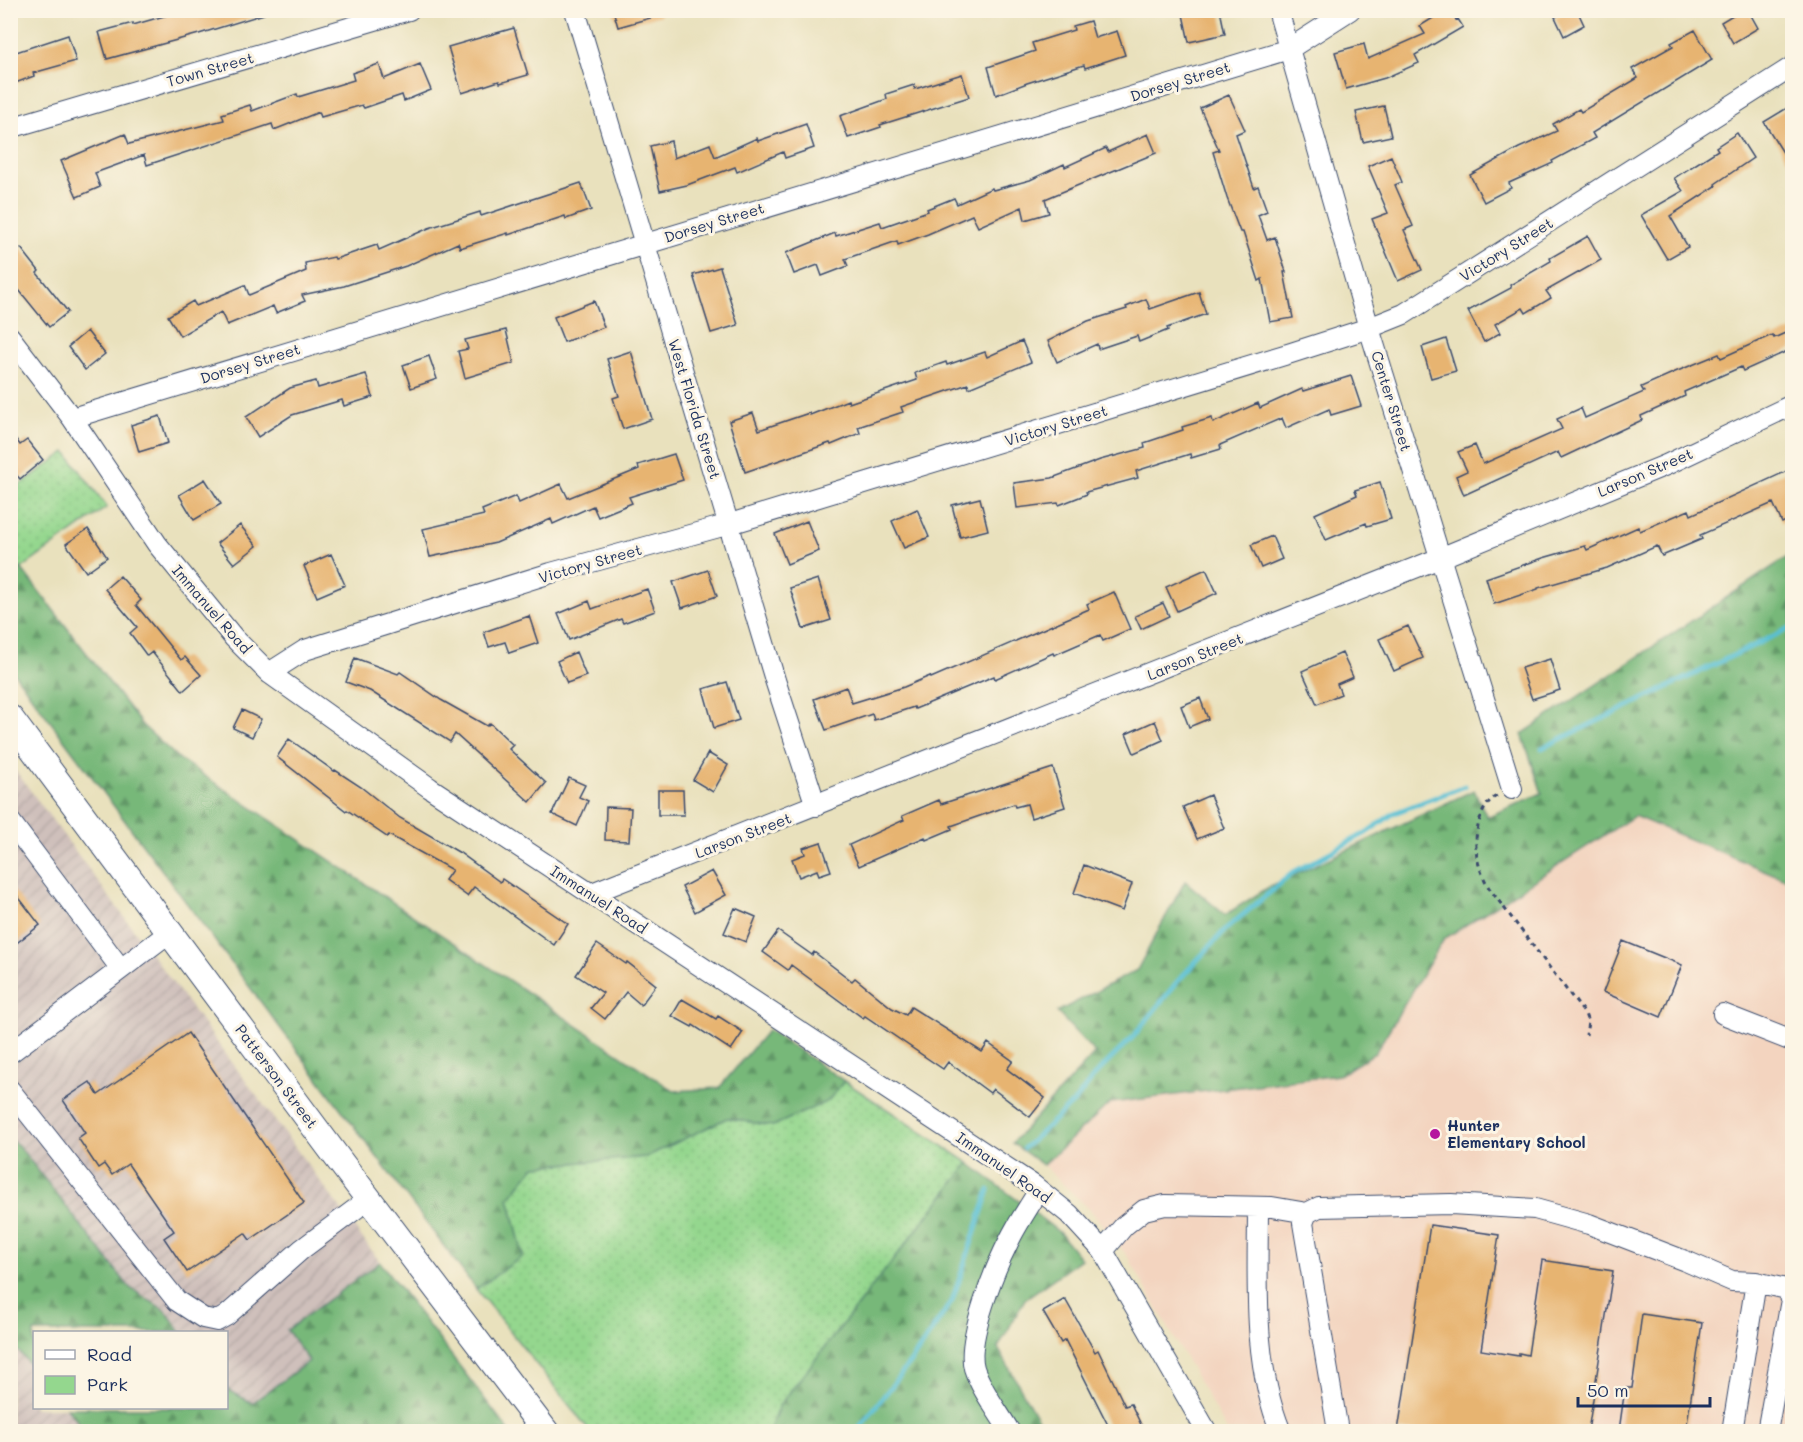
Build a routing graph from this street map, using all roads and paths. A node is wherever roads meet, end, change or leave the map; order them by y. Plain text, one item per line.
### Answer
1 (410, 10) edge
2 (575, 10) edge
3 (1278, 10) edge
4 (1350, 10) edge
5 (1289, 49) junction
6 (1792, 67) edge
7 (10, 128) edge
8 (644, 243) junction
9 (1370, 328) junction
10 (10, 337) edge
11 (1792, 405) edge
12 (72, 418) junction
13 (730, 524) junction
14 (1440, 558) junction
15 (269, 672) junction
16 (10, 718) edge
17 (1512, 789) joint
18 (816, 806) junction
19 (10, 821) edge
20 (592, 893) junction
21 (170, 932) junction
22 (120, 969) junction
23 (1723, 1014) dead end
24 (1586, 1035) dead end
25 (1792, 1041) edge
26 (10, 1053) edge
27 (10, 1090) edge
28 (1039, 1190) junction
29 (369, 1199) junction
30 (1258, 1207) junction
31 (1307, 1213) junction
32 (1103, 1251) junction
33 (1786, 1281) edge
34 (1756, 1282) junction
35 (546, 1431) edge
36 (1010, 1431) edge
37 (1207, 1431) edge
38 (1281, 1431) edge
39 (1338, 1431) edge
40 (1732, 1431) edge
41 (1767, 1431) edge

1 - 7 street, Town Street
2 - 8 street, West Florida Street
3 - 5 street, Center Street
4 - 5 street, Dorsey Street
5 - 8 street, Dorsey Street
5 - 9 street, Center Street
6 - 9 street, Victory Street
8 - 12 street, Dorsey Street
8 - 13 street, West Florida Street
9 - 13 street, Victory Street
9 - 14 street, Center Street
10 - 12 street, Immanuel Road
11 - 14 street, Larson Street
12 - 15 street, Immanuel Road
13 - 15 street, Victory Street
13 - 18 street, West Florida Street
14 - 17 street, Center Street
14 - 18 street, Larson Street
15 - 20 street, Immanuel Road
16 - 21 main road, Patterson Street
17 - 24 path
18 - 20 street, Larson Street
19 - 22 street
20 - 28 street, Immanuel Road
21 - 22 street
21 - 29 main road, Patterson Street
22 - 26 street
23 - 25 street
27 - 29 street
28 - 32 street, Immanuel Road
28 - 36 street
29 - 35 main road, Patterson Street
30 - 31 street
30 - 32 street
30 - 38 street
31 - 34 street
31 - 39 street
32 - 37 street, Immanuel Road
33 - 34 street
33 - 41 street
34 - 40 street

